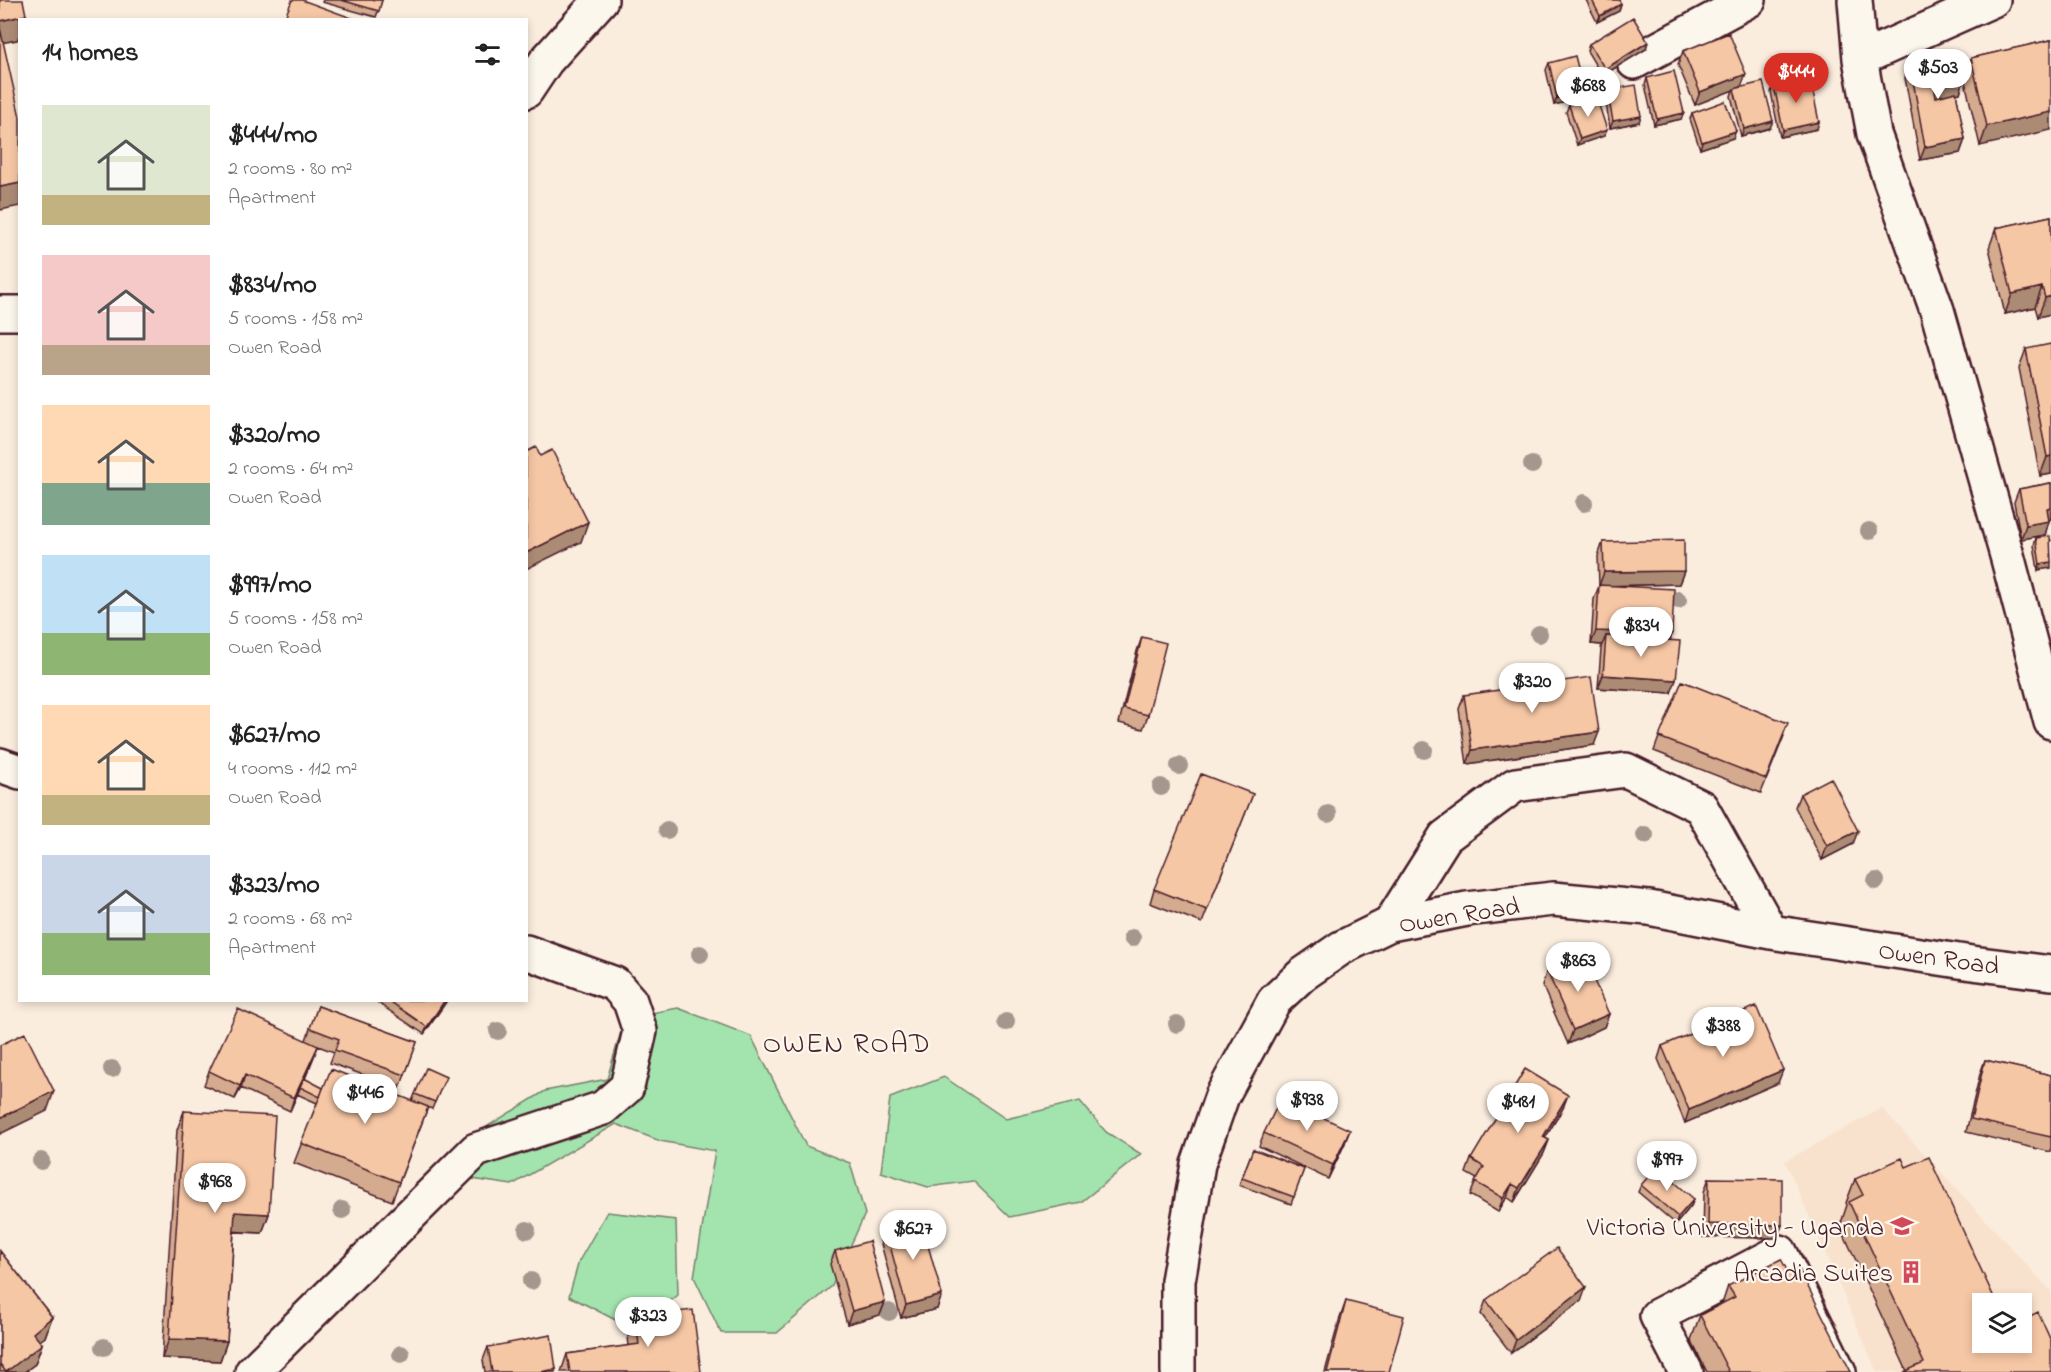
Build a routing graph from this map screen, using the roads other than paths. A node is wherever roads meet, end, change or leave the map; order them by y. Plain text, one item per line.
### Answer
1 (601, 0) edge
2 (1749, 0) edge
3 (1855, 0) edge
4 (1993, 0) edge
5 (1860, 59) junction
6 (1634, 62) edge
7 (528, 89) edge
8 (0, 313) edge
9 (18, 313) edge
10 (2051, 722) edge
11 (0, 765) edge
12 (18, 771) edge
13 (1390, 924) junction
14 (1771, 932) junction
15 (528, 953) edge
16 (2051, 973) edge
17 (252, 1372) edge
18 (1178, 1372) edge
19 (1686, 1372) edge
20 (1839, 1372) edge

1 - 7 street
2 - 6 street
3 - 5 street
4 - 5 street
5 - 10 street
8 - 9 street
11 - 12 street
13 - 14 street, Owen Road
13 - 14 street
13 - 18 street, Owen Road
14 - 16 street, Owen Road
15 - 17 street
19 - 20 street

